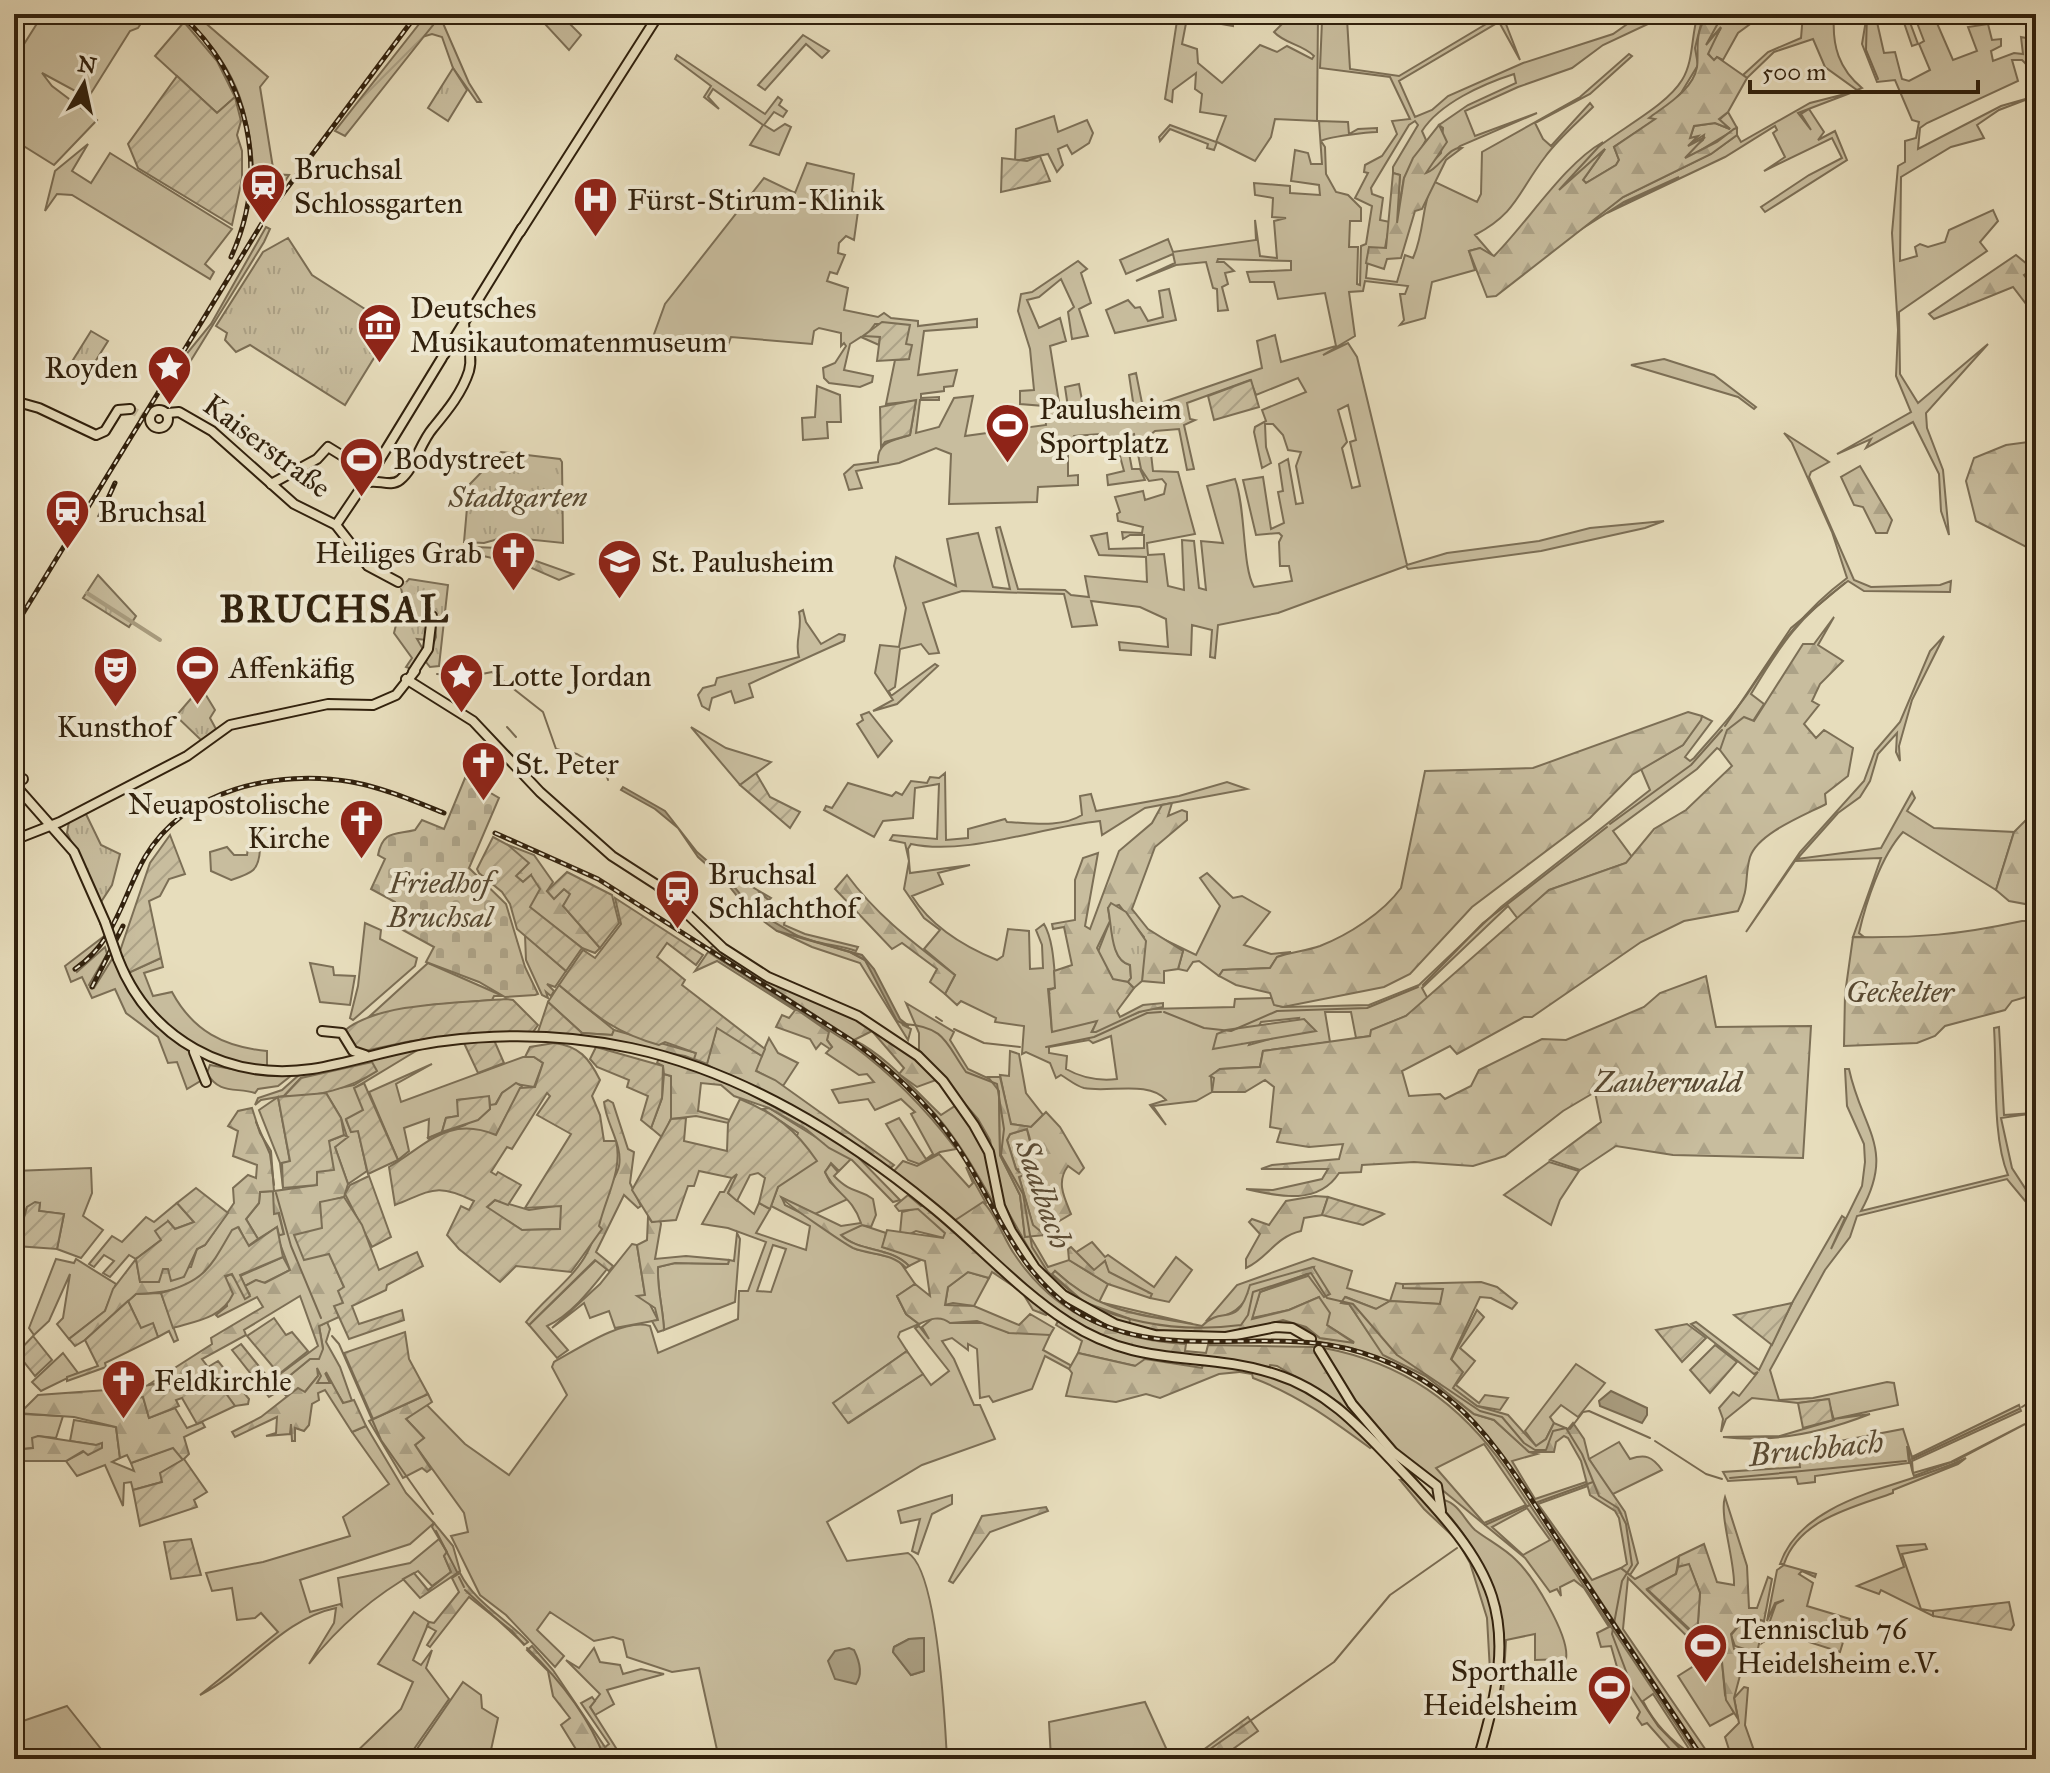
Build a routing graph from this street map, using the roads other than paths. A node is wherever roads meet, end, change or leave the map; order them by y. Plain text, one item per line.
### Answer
1 (659, 14) edge
2 (464, 322) junction
3 (453, 340) junction
4 (469, 344) junction
5 (14, 401) edge
6 (130, 409) dead end
7 (149, 419) tunnel mouth
8 (372, 468) junction
9 (381, 481) junction
10 (365, 483) junction
11 (271, 484) junction
12 (336, 525) junction
13 (398, 582) tunnel mouth
14 (432, 616) dead end
15 (409, 678) junction
16 (418, 688) junction
17 (392, 697) junction
18 (17, 780) edge
19 (36, 809) junction
20 (73, 814) junction
21 (52, 825) junction
22 (32, 833) junction
23 (14, 840) edge
24 (66, 841) junction
25 (322, 1031) dead end
26 (350, 1046) junction
27 (191, 1048) junction
28 (367, 1056) junction
29 (339, 1063) junction
30 (226, 1064) junction
31 (1311, 1339) dead end
32 (1319, 1350) dead end
33 (1435, 1497) junction
34 (1478, 1759) edge

1 - 2 main road
2 - 3 main road
2 - 4 main road
3 - 4 main road
3 - 8 main road
4 - 9 main road
5 - 6 main road
7 - 11 main road, Kaiserstraße
8 - 9 main road
8 - 10 main road
8 - 11 main road
9 - 10 main road
10 - 12 main road
11 - 12 main road, Kaiserstraße
12 - 13 main road
14 - 15 main road
15 - 16 main road
15 - 17 main road
16 - 17 main road
16 - 31 main road
17 - 20 main road
18 - 19 main road
19 - 21 main road
19 - 22 main road
20 - 21 main road
20 - 24 main road
21 - 22 main road
21 - 24 main road
22 - 23 main road
24 - 27 main road, bridge
25 - 26 main road
26 - 28 main road
26 - 29 main road
27 - 30 main road
27 - 30 main road
28 - 29 main road
28 - 33 main road
29 - 30 main road
32 - 33 main road
33 - 34 main road

